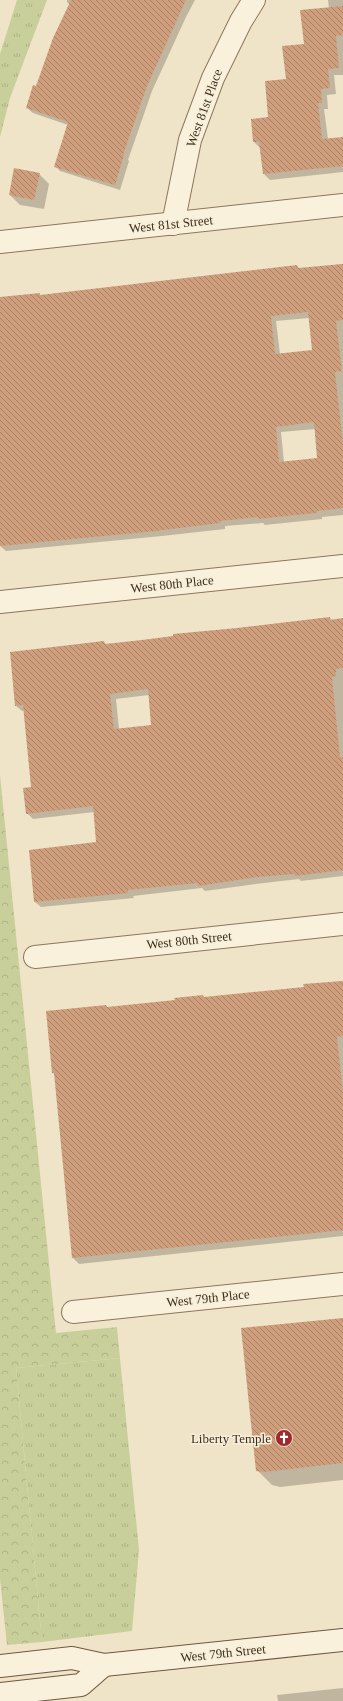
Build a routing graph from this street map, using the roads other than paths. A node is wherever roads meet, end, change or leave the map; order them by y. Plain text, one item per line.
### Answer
1 (254, 0) edge
2 (343, 205) edge
3 (173, 224) junction
4 (0, 242) edge
5 (343, 566) edge
6 (0, 602) edge
7 (343, 924) edge
8 (36, 957) dead end
9 (343, 1284) edge
10 (73, 1312) dead end
11 (343, 1640) edge
12 (0, 1666) edge
13 (104, 1666) junction
14 (0, 1694) edge

1 - 3 street, West 81st Place
2 - 3 street, West 81st Street
3 - 4 street, West 81st Street
5 - 6 street, West 80th Place
7 - 8 street, West 80th Street
9 - 10 street, West 79th Place
11 - 13 street, West 79th Street
12 - 13 street, West 79th Street
13 - 14 street

